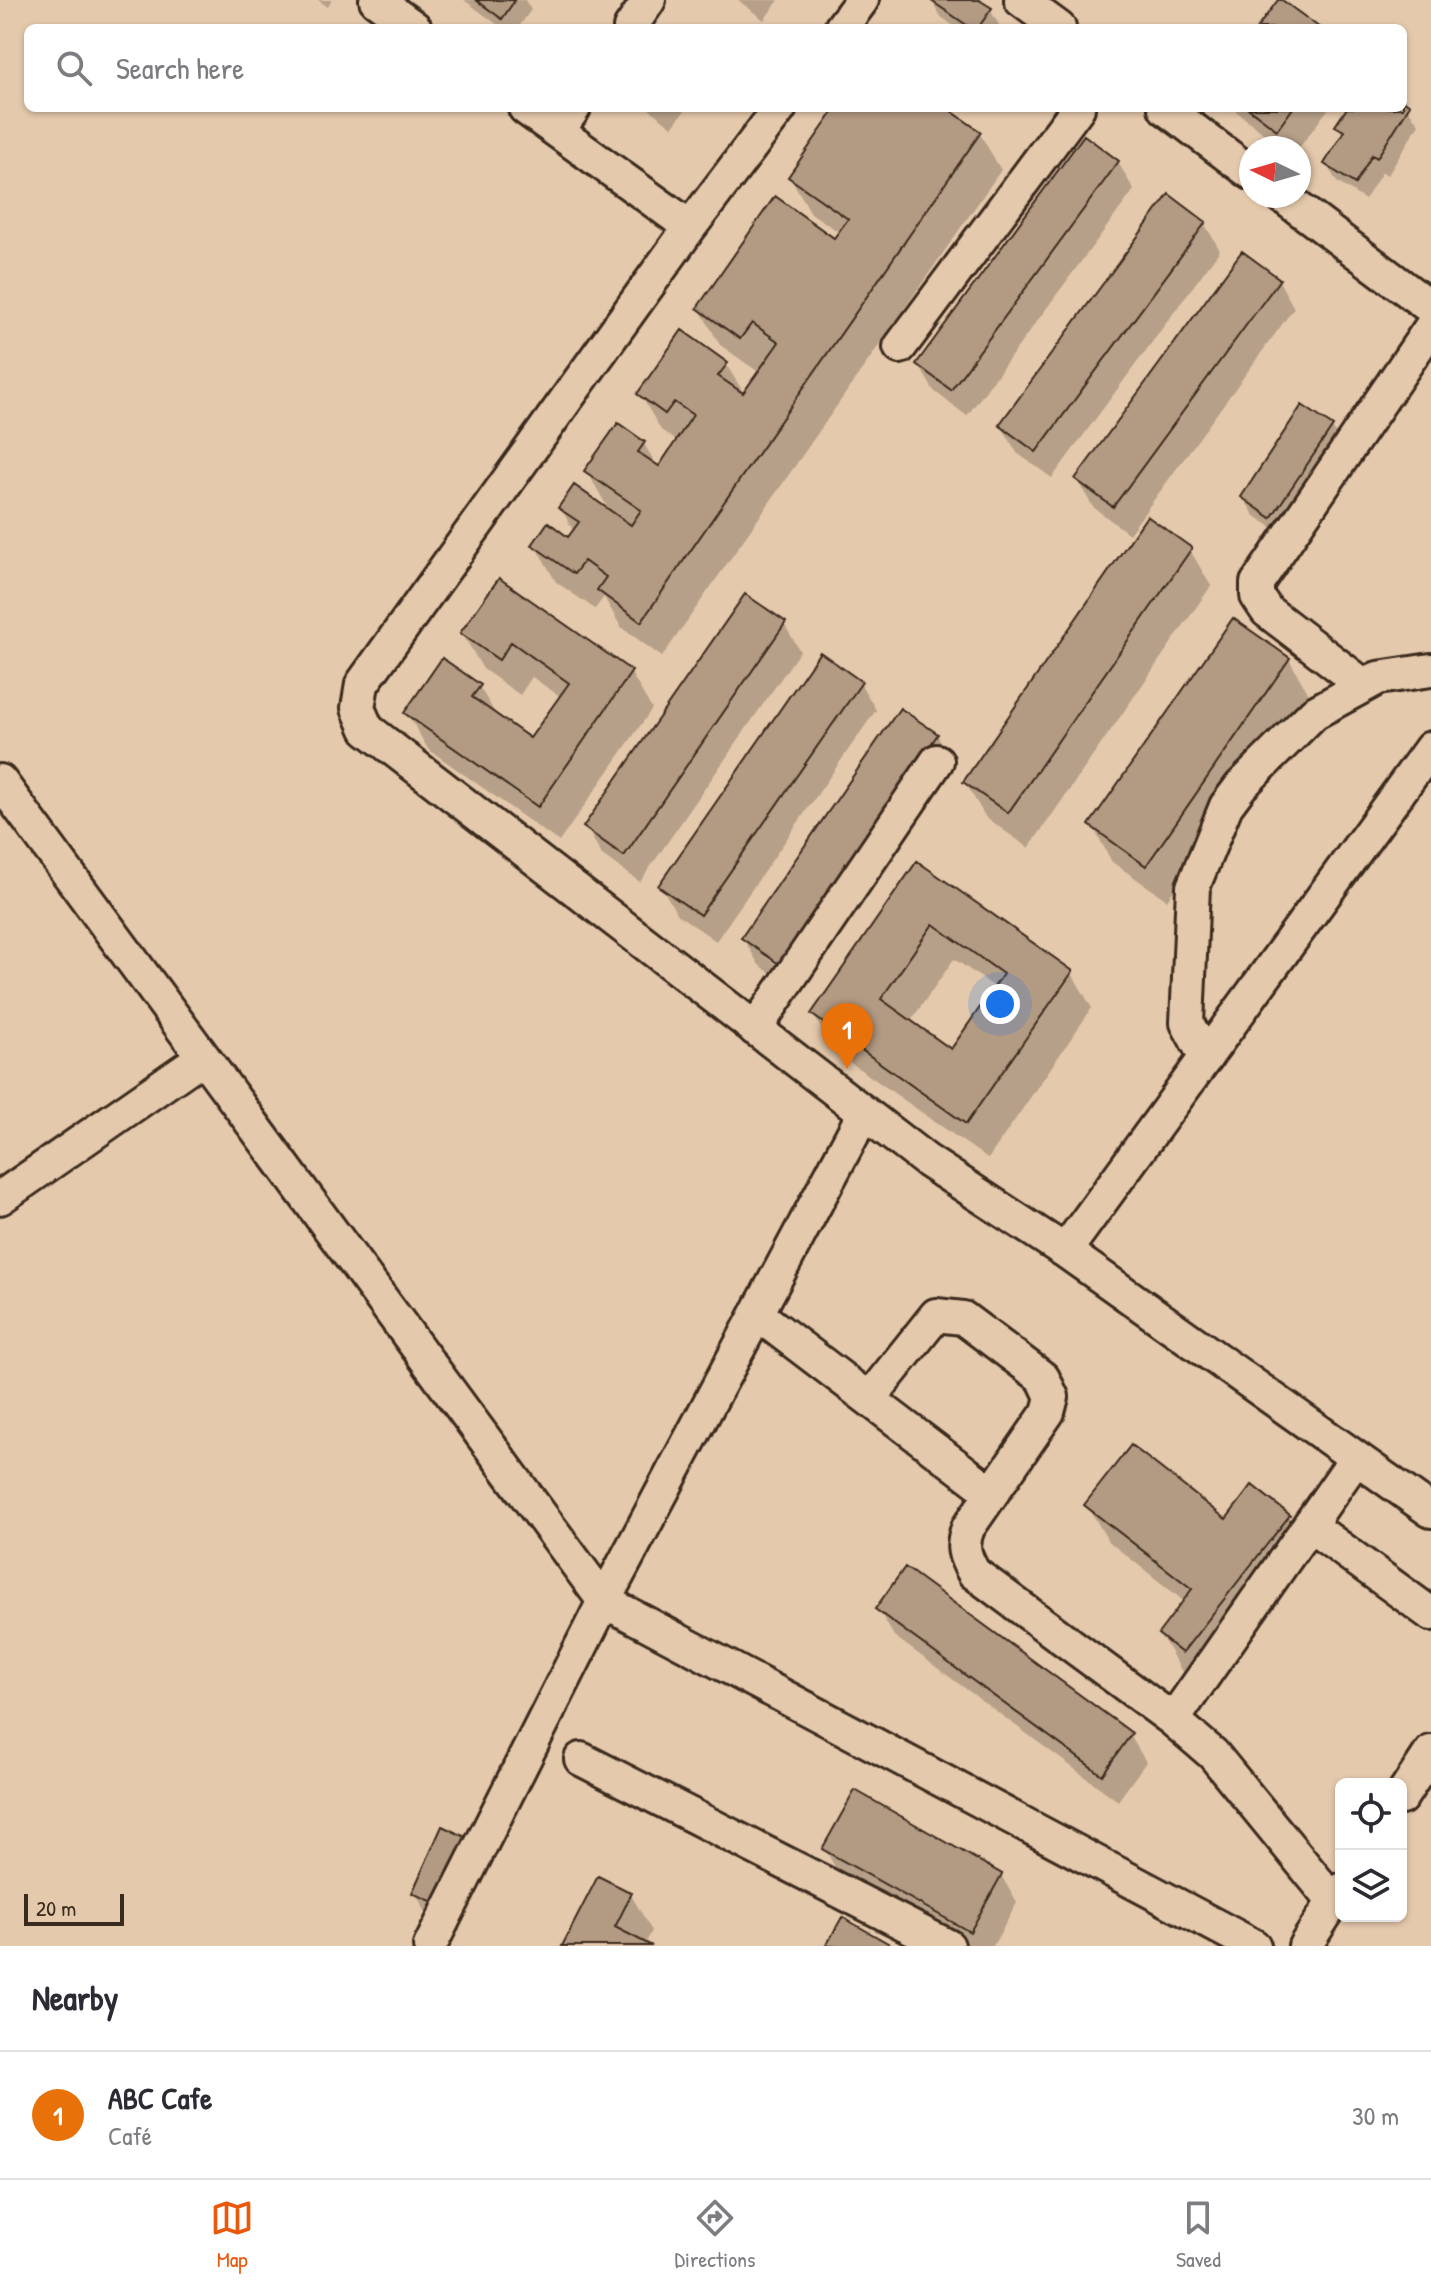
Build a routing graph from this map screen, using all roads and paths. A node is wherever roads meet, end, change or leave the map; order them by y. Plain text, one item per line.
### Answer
1 (376, 0) edge
2 (649, 0) edge
3 (862, 0) edge
4 (1021, 0) edge
5 (409, 24) edge
6 (633, 24) edge
7 (844, 24) edge
8 (1054, 24) edge
9 (539, 112) edge
10 (777, 112) edge
11 (1075, 112) edge
12 (1170, 112) edge
13 (566, 120) edge
14 (1239, 164) edge
15 (1298, 208) edge
16 (690, 227) junction
17 (1431, 308) edge
18 (1431, 327) edge
19 (900, 347) dead end
20 (1431, 670) edge
21 (1362, 684) junction
22 (1431, 748) edge
23 (937, 761) dead end
24 (0, 781) edge
25 (755, 1029) junction
26 (203, 1057) junction
27 (1206, 1058) junction
28 (864, 1113) junction
29 (0, 1198) edge
30 (1065, 1251) junction
31 (757, 1314) junction
32 (869, 1399) junction
33 (1356, 1458) junction
34 (991, 1492) junction
35 (1431, 1511) edge
36 (1309, 1525) junction
37 (604, 1601) junction
38 (1431, 1614) edge
39 (1173, 1720) junction
40 (1431, 1752) edge
41 (581, 1759) dead end
42 (1407, 1789) edge
43 (1335, 1894) edge
44 (1335, 1899) edge
45 (430, 1946) edge
46 (948, 1946) edge
47 (1254, 1946) edge
48 (1305, 1946) edge

1 - 5 lane
2 - 6 lane
3 - 7 lane
4 - 8 lane
9 - 13 lane
10 - 16 lane
11 - 19 lane
12 - 14 lane
13 - 16 lane
15 - 17 lane
16 - 25 lane
18 - 21 lane
20 - 21 lane
21 - 27 lane
22 - 27 lane
23 - 25 lane
24 - 26 lane
25 - 28 lane
26 - 29 lane
26 - 37 lane
27 - 30 lane
28 - 30 lane
28 - 31 lane
30 - 33 lane
31 - 32 lane
31 - 37 lane
32 - 34 lane
32 - 34 lane
33 - 35 lane
33 - 36 lane
34 - 39 lane
36 - 38 lane
36 - 39 lane
37 - 45 lane
37 - 47 lane
39 - 43 lane
40 - 42 lane
41 - 46 lane
44 - 48 lane

